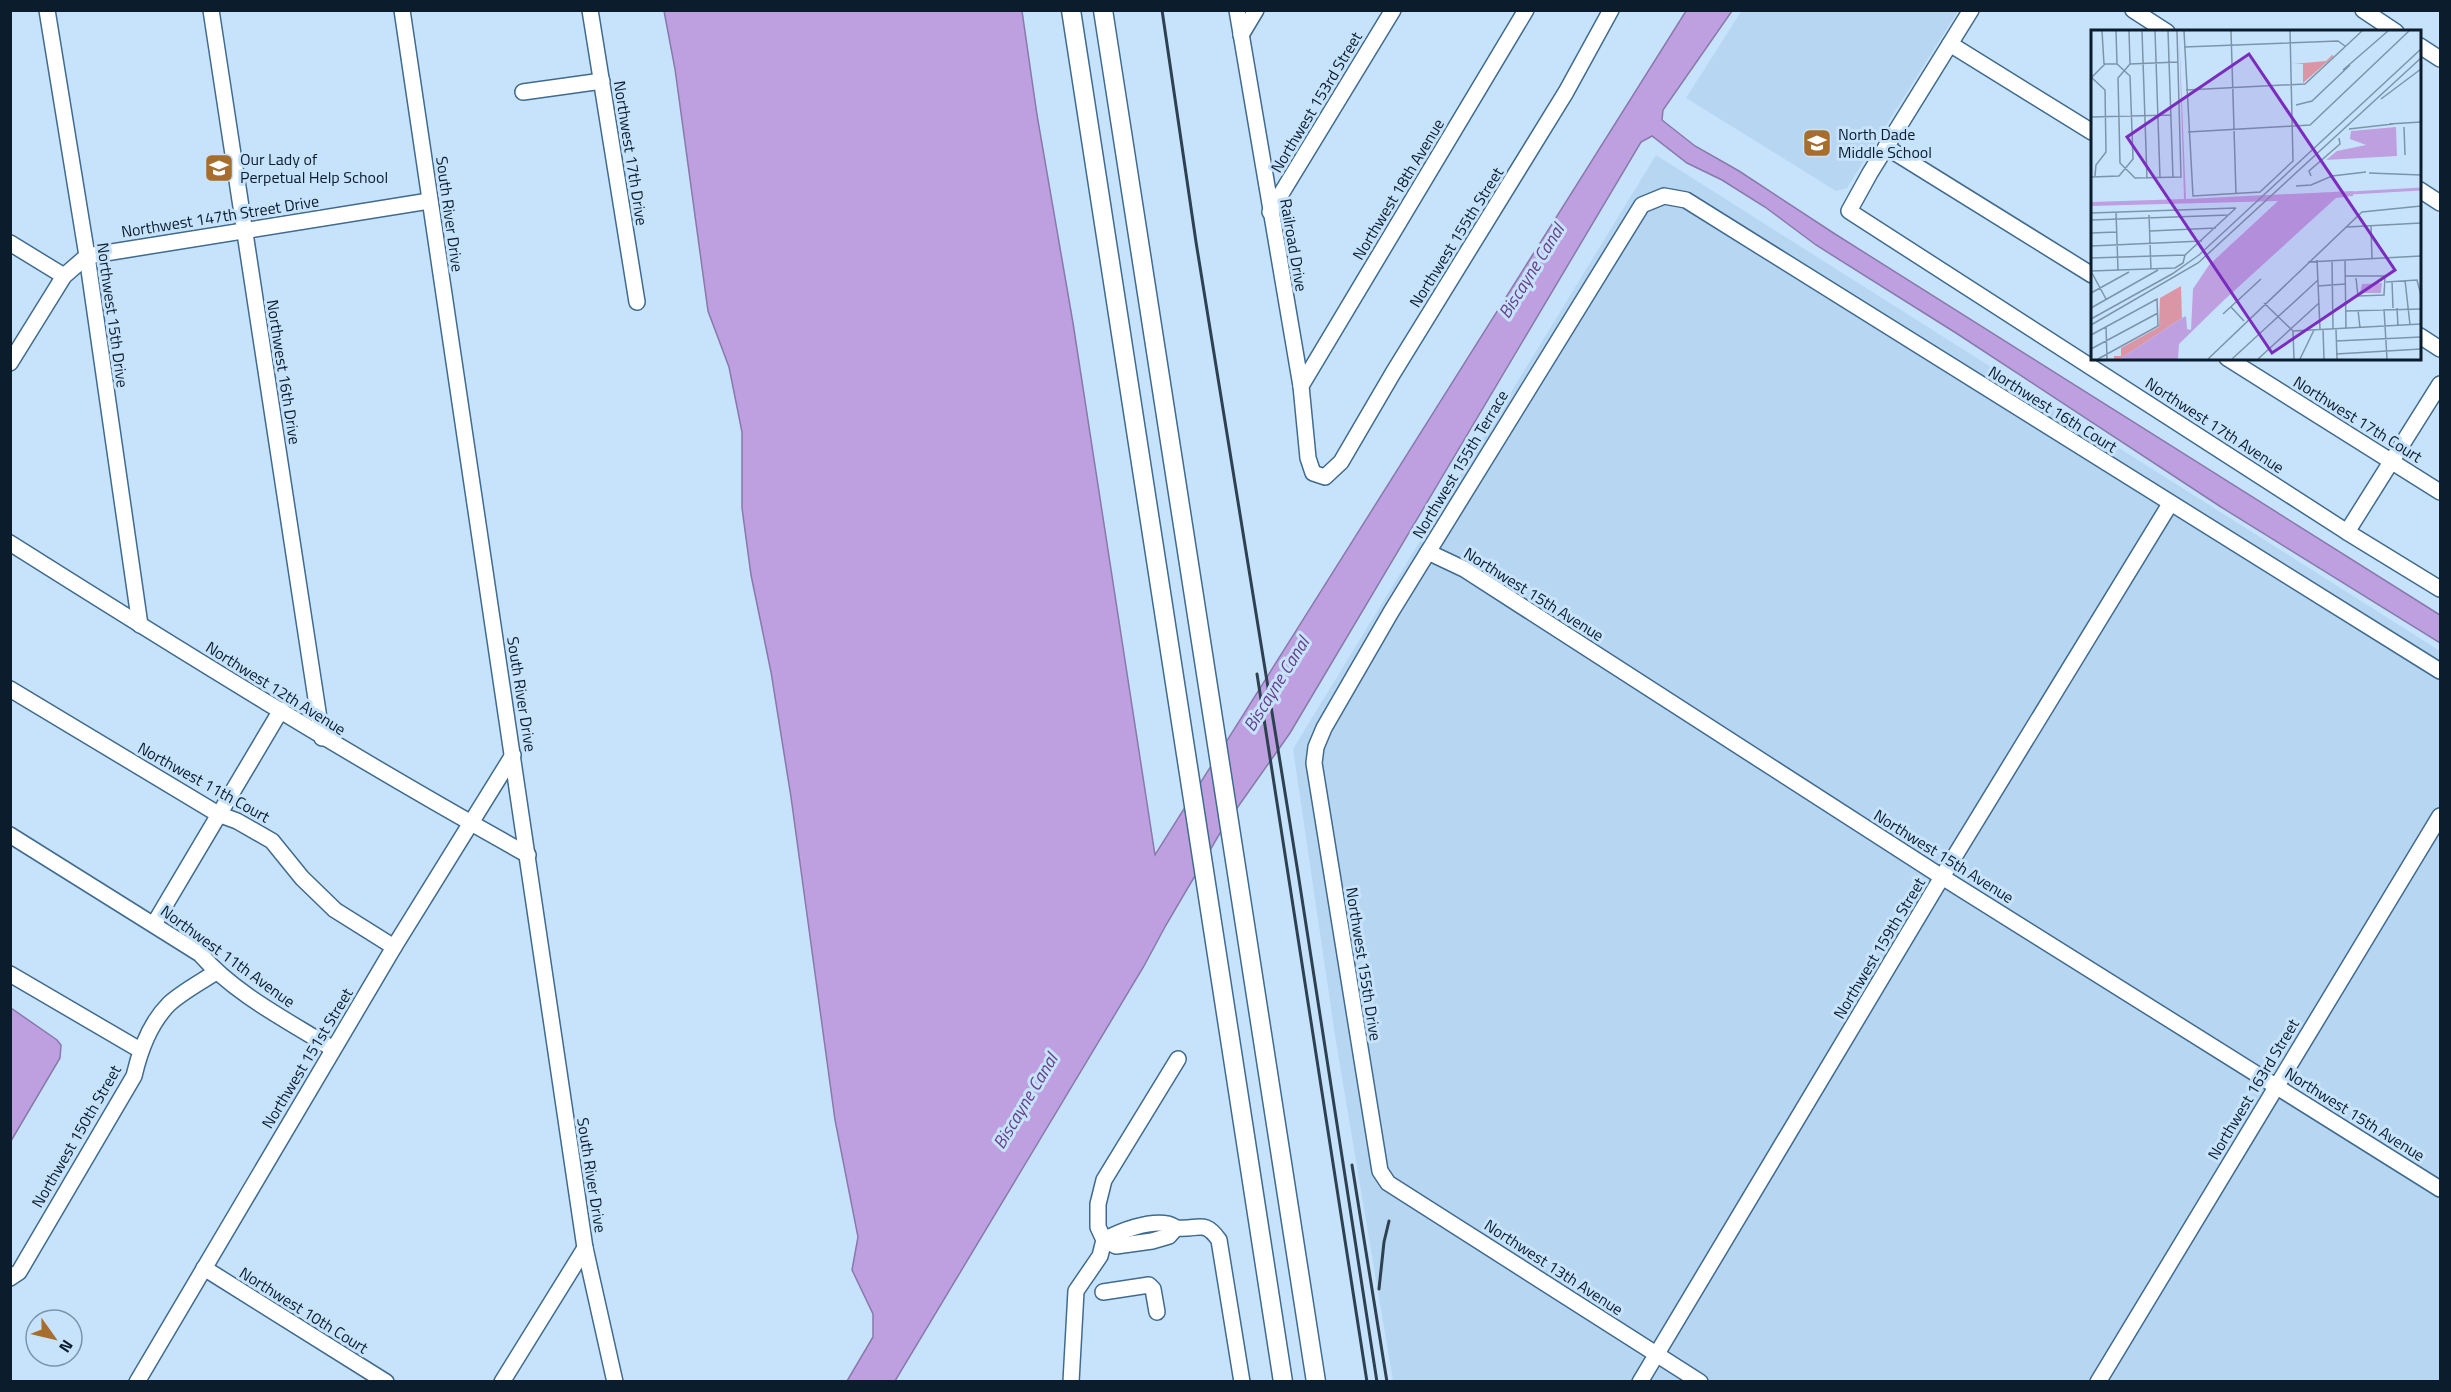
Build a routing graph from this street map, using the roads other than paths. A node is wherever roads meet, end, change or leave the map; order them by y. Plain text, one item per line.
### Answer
1 (211, 10) edge
2 (402, 10) edge
3 (590, 10) edge
4 (1071, 10) edge
5 (1103, 10) edge
6 (1237, 10) edge
7 (1256, 10) edge
8 (1393, 10) edge
9 (1526, 10) edge
10 (1611, 10) edge
11 (1971, 10) edge
12 (2133, 10) edge
13 (2363, 10) edge
14 (46, 11) edge
15 (2164, 30) edge
16 (2393, 30) edge
17 (1241, 35) junction
18 (1950, 44) junction
19 (2421, 47) edge
20 (2440, 59) edge
21 (602, 81) junction
22 (523, 92) dead end
23 (2091, 131) edge
24 (1886, 147) junction
25 (2421, 191) edge
26 (429, 201) junction
27 (2440, 203) edge
28 (1642, 205) joint
29 (1270, 212) junction
30 (243, 230) junction
31 (10, 243) edge
32 (87, 256) junction
33 (2091, 274) edge
34 (64, 276) junction
35 (637, 302) dead end
36 (2421, 337) edge
37 (2440, 349) edge
38 (2230, 360) edge
39 (10, 363) edge
40 (2440, 384) edge
41 (1301, 386) junction
42 (2392, 461) junction
43 (1325, 477) joint
44 (2440, 492) edge
45 (2170, 504) junction
46 (2347, 532) junction
47 (10, 543) edge
48 (1428, 552) junction
49 (2440, 589) edge
50 (140, 625) junction
51 (2440, 671) edge
52 (10, 689) edge
53 (281, 710) junction
54 (322, 738) junction
55 (1316, 747) joint
56 (513, 755) junction
57 (218, 814) junction
58 (2440, 816) edge
59 (469, 823) junction
60 (10, 835) edge
61 (528, 855) junction
62 (1942, 877) junction
63 (154, 924) junction
64 (393, 947) junction
65 (216, 972) junction
66 (10, 974) edge
67 (333, 1049) junction
68 (140, 1050) junction
69 (1178, 1059) dead end
70 (2275, 1086) junction
71 (1388, 1183) joint
72 (2440, 1189) edge
73 (1104, 1240) junction
74 (585, 1248) junction
75 (204, 1269) junction
76 (15, 1275) edge
77 (1103, 1292) dead end
78 (1157, 1312) dead end
79 (1657, 1354) junction
80 (137, 1382) edge
81 (386, 1382) edge
82 (502, 1382) edge
83 (615, 1382) edge
84 (1071, 1382) edge
85 (1242, 1382) edge
86 (1283, 1382) edge
87 (1316, 1382) edge
88 (1640, 1382) edge
89 (1700, 1382) edge
90 (2098, 1382) edge

1 - 30 street, Northwest 16th Drive
2 - 26 street, South River Drive
3 - 21 street, Northwest 17th Drive
4 - 86 main road
5 - 87 main road
6 - 17 street, Railroad Drive
7 - 17 street
8 - 29 street, Northwest 153rd Street
9 - 41 street, Northwest 18th Avenue
10 - 43 street, Northwest 155th Street
11 - 18 street
12 - 15 street
13 - 16 street
14 - 32 street, Northwest 15th Drive
17 - 29 street, Railroad Drive
18 - 23 street
18 - 24 street
19 - 20 street
21 - 22 street
21 - 35 street, Northwest 17th Drive
24 - 33 street
24 - 46 street, Northwest 17th Avenue
25 - 27 street
26 - 30 street, Northwest 147th Street Drive
26 - 56 street, South River Drive
28 - 45 street, Northwest 16th Court
28 - 48 street, Northwest 155th Terrace
29 - 41 street, Railroad Drive
30 - 32 street, Northwest 147th Street Drive
30 - 54 street, Northwest 16th Drive
31 - 34 street
32 - 34 street
32 - 50 street, Northwest 15th Drive
34 - 39 street
36 - 37 street
38 - 42 street, Northwest 17th Court
40 - 42 street
41 - 43 street, Railroad Drive
42 - 44 street, Northwest 17th Court
42 - 46 street
45 - 51 street, Northwest 16th Court
45 - 62 street, Northwest 159th Street
46 - 49 street, Northwest 17th Avenue
47 - 50 street, Northwest 12th Avenue
48 - 55 street, Northwest 155th Terrace
48 - 62 street, Northwest 15th Avenue
50 - 53 street, Northwest 12th Avenue
52 - 57 street, Northwest 11th Court
53 - 54 street, Northwest 12th Avenue
53 - 57 street
54 - 59 street, Northwest 12th Avenue
55 - 71 street, Northwest 155th Drive
56 - 59 street, Northwest 151st Street
56 - 61 street, South River Drive
57 - 63 street
57 - 64 street, Northwest 11th Court
58 - 70 street, Northwest 163rd Street
59 - 61 street, Northwest 12th Avenue
59 - 64 street, Northwest 151st Street
60 - 63 street, Northwest 11th Avenue
61 - 74 street, South River Drive
62 - 70 street, Northwest 15th Avenue
62 - 79 street, Northwest 159th Street
63 - 65 street, Northwest 11th Avenue
64 - 67 street, Northwest 151st Street
65 - 67 street, Northwest 11th Avenue
65 - 68 street, Northwest 150th Street
66 - 68 street
67 - 75 street, Northwest 151st Street
68 - 76 street, Northwest 150th Street
69 - 73 street
70 - 72 street, Northwest 15th Avenue
70 - 90 street, Northwest 163rd Street
71 - 79 street, Northwest 13th Avenue
73 - 84 street
73 - 85 street
74 - 82 street
74 - 83 street, South River Drive
75 - 80 street, Northwest 151st Street
75 - 81 street, Northwest 10th Court
77 - 78 street
79 - 88 street, Northwest 159th Street
79 - 89 street, Northwest 13th Avenue

